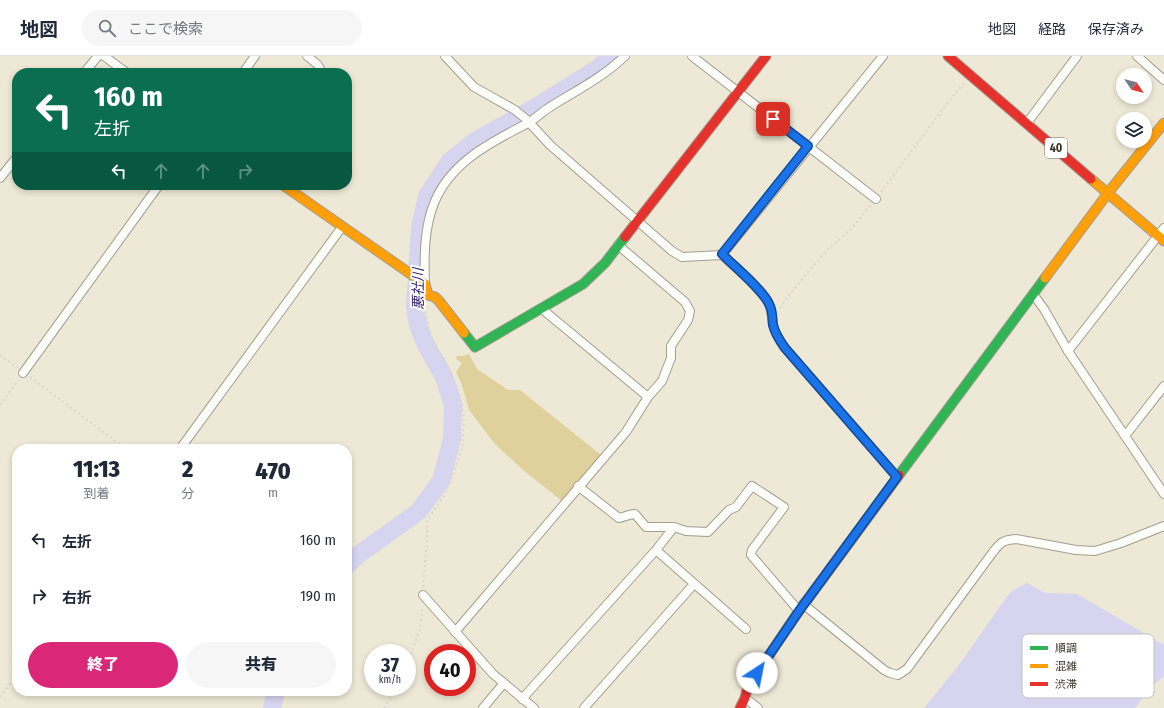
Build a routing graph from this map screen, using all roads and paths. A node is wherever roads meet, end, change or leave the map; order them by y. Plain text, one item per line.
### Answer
1 (98, 56) edge
2 (104, 56) edge
3 (255, 56) edge
4 (307, 56) edge
5 (445, 56) edge
6 (625, 56) edge
7 (692, 56) edge
8 (766, 56) edge
9 (882, 56) edge
10 (948, 56) edge
11 (1077, 56) edge
12 (1137, 56) edge
13 (88, 68) edge
14 (120, 68) edge
15 (247, 68) edge
16 (320, 68) edge
17 (1164, 80) edge
18 (738, 91) junction
19 (528, 120) junction
20 (1027, 123) junction
21 (1164, 123) edge
22 (808, 146) junction
23 (12, 163) edge
24 (0, 178) edge
25 (155, 190) edge
26 (291, 190) edge
27 (1108, 193) junction
28 (876, 199) dead end
29 (637, 221) junction
30 (342, 227) junction
31 (1164, 228) edge
32 (1161, 238) edge
33 (618, 246) junction
34 (722, 254) junction
35 (424, 283) junction
36 (1033, 294) junction
37 (428, 295) junction
38 (542, 309) junction
39 (1068, 351) junction
40 (0, 355) edge
41 (24, 373) junction
42 (1164, 386) edge
43 (648, 397) junction
44 (0, 405) edge
45 (1125, 436) junction
46 (119, 444) edge
47 (184, 444) edge
48 (897, 477) junction
49 (578, 486) junction
50 (1164, 494) edge
51 (1164, 526) edge
52 (674, 527) junction
53 (656, 550) junction
54 (694, 584) junction
55 (423, 595) junction
56 (801, 608) junction
57 (746, 630) dead end
58 (455, 632) junction
59 (415, 644) edge
60 (12, 681) edge
61 (504, 683) junction
62 (391, 696) edge
63 (0, 697) edge
64 (522, 698) junction
65 (745, 698) junction
66 (384, 708) edge
67 (483, 708) edge
68 (534, 708) edge
69 (584, 708) edge
70 (740, 708) edge
71 (758, 708) edge

1 - 13 street
2 - 14 street
3 - 15 street
4 - 16 street
5 - 19 street
6 - 19 street
7 - 18 street
8 - 18 street
9 - 22 street
10 - 20 street, 40
11 - 20 street
12 - 17 street
18 - 22 street
18 - 29 street
19 - 29 street
19 - 35 street
20 - 27 street, 40
21 - 27 street
22 - 28 street
22 - 34 street
23 - 24 street
25 - 41 street
26 - 30 street
27 - 32 street, 40
27 - 36 street
29 - 33 street
29 - 34 street
30 - 35 street
30 - 47 street
31 - 32 street
32 - 39 street
33 - 38 street
33 - 43 street
34 - 48 street
35 - 37 street
36 - 39 street
36 - 48 street
37 - 38 street
37 - 55 path
38 - 43 street
39 - 45 street
40 - 41 path
41 - 44 path
41 - 46 path
42 - 45 street
43 - 49 street
45 - 50 street
48 - 56 street
49 - 52 street
49 - 58 street
51 - 56 street
52 - 53 street
52 - 56 street
53 - 54 street
53 - 64 street
54 - 57 street
54 - 69 street
55 - 58 street
55 - 59 path
56 - 65 street
58 - 61 street
60 - 63 path
61 - 64 street
61 - 67 street
62 - 66 path
64 - 68 street
65 - 70 street
65 - 71 street

